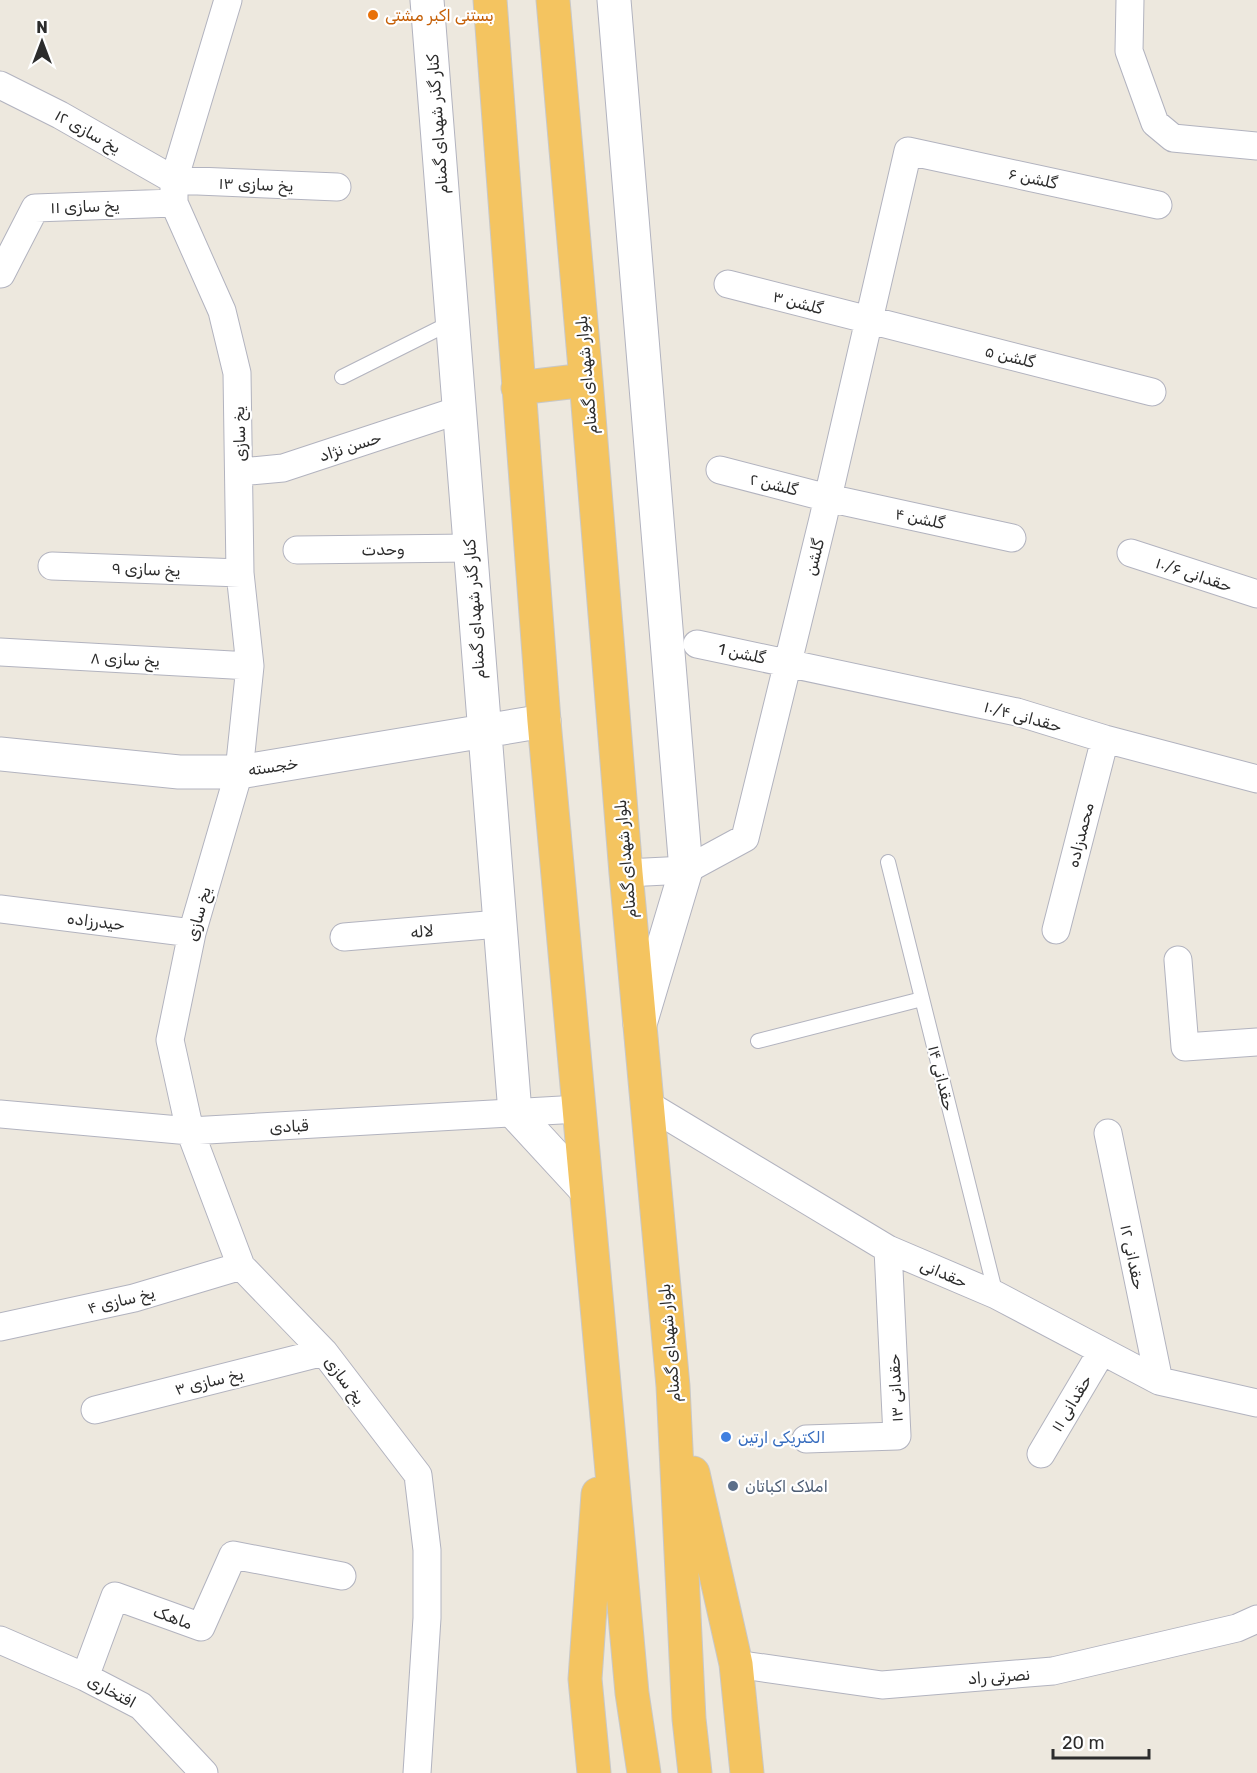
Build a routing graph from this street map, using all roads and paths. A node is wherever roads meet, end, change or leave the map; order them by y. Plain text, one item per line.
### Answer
1 (228, 0) edge
2 (427, 0) edge
3 (490, 0) edge
4 (553, 0) edge
5 (614, 0) edge
6 (1130, 0) edge
7 (0, 85) edge
8 (1255, 139) edge
9 (908, 151) joint
10 (337, 187) dead end
11 (174, 192) junction
12 (1158, 205) dead end
13 (1, 274) edge
14 (728, 284) dead end
15 (868, 321) junction
16 (452, 322) junction
17 (342, 377) dead end
18 (586, 380) junction
19 (518, 388) junction
20 (1152, 392) dead end
21 (459, 410) junction
22 (720, 470) dead end
23 (240, 472) junction
24 (828, 498) junction
25 (1012, 538) dead end
26 (470, 548) junction
27 (297, 550) dead end
28 (1131, 553) dead end
29 (52, 566) dead end
30 (240, 573) junction
31 (1257, 594) edge
32 (697, 644) dead end
33 (0, 652) edge
34 (787, 662) junction
35 (250, 666) junction
36 (544, 721) junction
37 (484, 731) junction
38 (1105, 739) junction
39 (0, 754) edge
40 (239, 772) junction
41 (1257, 779) edge
42 (888, 862) dead end
43 (686, 870) junction
44 (626, 873) junction
45 (0, 909) edge
46 (499, 924) junction
47 (1056, 930) dead end
48 (192, 933) junction
49 (344, 937) dead end
50 (1178, 960) dead end
51 (922, 999) junction
52 (640, 1024) junction
53 (758, 1041) dead end
54 (1257, 1042) edge
55 (647, 1104) junction
56 (579, 1109) junction
57 (515, 1113) junction
58 (0, 1114) edge
59 (190, 1131) junction
60 (1108, 1133) dead end
61 (586, 1190) junction
62 (888, 1249) junction
63 (241, 1266) junction
64 (996, 1295) junction
65 (0, 1327) edge
66 (1102, 1351) junction
67 (324, 1352) junction
68 (1159, 1381) junction
69 (673, 1386) junction
70 (604, 1393) junction
71 (1257, 1403) edge
72 (95, 1410) dead end
73 (806, 1439) dead end
74 (1041, 1454) dead end
75 (342, 1576) dead end
76 (1257, 1619) edge
77 (0, 1640) edge
78 (736, 1664) junction
79 (85, 1677) junction
80 (204, 1773) edge
81 (417, 1773) edge
82 (594, 1773) edge
83 (644, 1773) edge
84 (695, 1773) edge
85 (747, 1773) edge

1 - 11 street
2 - 16 street, کنار گذر شهدای گمنام
3 - 19 highway
4 - 18 highway, بلوار شهدای گمنام
5 - 43 street
6 - 8 street
7 - 11 street, یخ سازی ۱۲
9 - 12 street, گلشن ۶
9 - 15 street, گلشن
10 - 11 street, یخ سازی ۱۳
11 - 13 street, یخ سازی ۱۱
11 - 23 street, یخ سازی
14 - 15 street, گلشن ۳
15 - 20 street, گلشن ۵
15 - 24 street, گلشن
16 - 17 lane
16 - 21 street, کنار گذر شهدای گمنام
18 - 19 highway
18 - 44 highway, بلوار شهدای گمنام
19 - 36 highway
21 - 23 street, حسن نژاد
21 - 26 street, کنار گذر شهدای گمنام
22 - 24 street, گلشن ۲
23 - 30 street, یخ سازی
24 - 25 street, گلشن ۴
24 - 34 street, گلشن
26 - 27 street, وحدت
26 - 37 street, کنار گذر شهدای گمنام
28 - 31 street, حقدانی ۱۰/۶
29 - 30 street, یخ سازی ۹
30 - 35 street, یخ سازی
32 - 34 street, گلشن 1
33 - 35 street, یخ سازی ۸
34 - 38 street, حقدانی ۱۰/۴
34 - 43 street, گلشن
35 - 40 street, یخ سازی
36 - 37 street, خجسته
36 - 56 highway
37 - 40 street, خجسته
37 - 46 street, کنار گذر شهدای گمنام
38 - 41 street, حقدانی ۱۰/۴
38 - 47 street, محمدزاده
39 - 40 street, خجسته
40 - 48 street, یخ سازی
42 - 51 lane, حقدانی ۱۴
43 - 44 street, گلشن
43 - 52 street
44 - 52 highway, بلوار شهدای گمنام
45 - 48 street, حیدرزاده
46 - 49 street, لاله
46 - 57 street, کنار گذر شهدای گمنام
48 - 59 street, یخ سازی
50 - 54 street
51 - 53 lane
51 - 64 lane, حقدانی ۱۴
52 - 55 highway, بلوار شهدای گمنام
55 - 62 street, حقدانی
55 - 69 highway, بلوار شهدای گمنام
56 - 57 street, قبادی
56 - 61 highway
57 - 59 street, قبادی
57 - 61 street
58 - 59 street, قبادی
59 - 63 street, یخ سازی
60 - 68 street, حقدانی ۱۲
61 - 70 highway
62 - 64 street, حقدانی
62 - 73 street, حقدانی ۱۳
63 - 65 street, یخ سازی ۴
63 - 67 street, یخ سازی
64 - 66 street, حقدانی
66 - 68 street, حقدانی
66 - 74 street, حقدانی ۱۱
67 - 72 street, یخ سازی ۳
67 - 81 street, یخ سازی
68 - 71 street, حقدانی
69 - 78 highway
69 - 84 highway, بلوار شهدای گمنام
70 - 82 highway
70 - 83 highway
75 - 79 street, ماهک
76 - 78 street, نصرتی راد
77 - 79 street, افتخاری
78 - 85 highway
79 - 80 street, افتخاری

